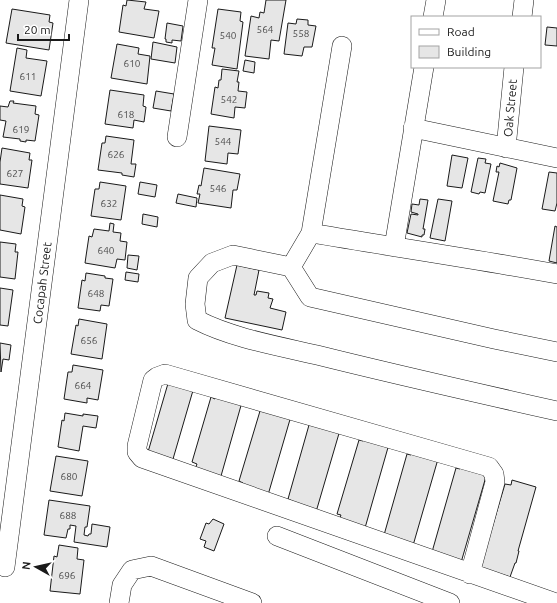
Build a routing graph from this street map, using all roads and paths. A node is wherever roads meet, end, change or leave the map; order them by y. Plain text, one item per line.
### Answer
1 (79, 0) edge
2 (198, 0) edge
3 (436, 0) edge
4 (524, 0) edge
5 (432, 16) edge
6 (522, 16) edge
7 (342, 46) dead end
8 (424, 68) edge
9 (514, 68) edge
10 (413, 128) junction
11 (177, 137) dead end
12 (506, 148) junction
13 (557, 158) edge
14 (311, 233) junction
15 (394, 247) junction
16 (291, 268) junction
17 (557, 274) edge
18 (557, 352) edge
19 (557, 411) edge
20 (277, 536) dead end
21 (2, 565) edge
22 (470, 574) junction
23 (119, 603) edge
24 (252, 603) edge
25 (450, 603) edge
26 (556, 603) edge

1 - 21 street, Cocapah Street
2 - 11 street
3 - 5 street
4 - 6 street
7 - 14 street
8 - 10 street
9 - 12 street, Oak Street
10 - 12 street
10 - 15 street
12 - 13 street
14 - 15 street
14 - 16 street
15 - 17 street
16 - 18 street
16 - 19 street
20 - 25 street
22 - 22 street
22 - 26 street
23 - 24 street

